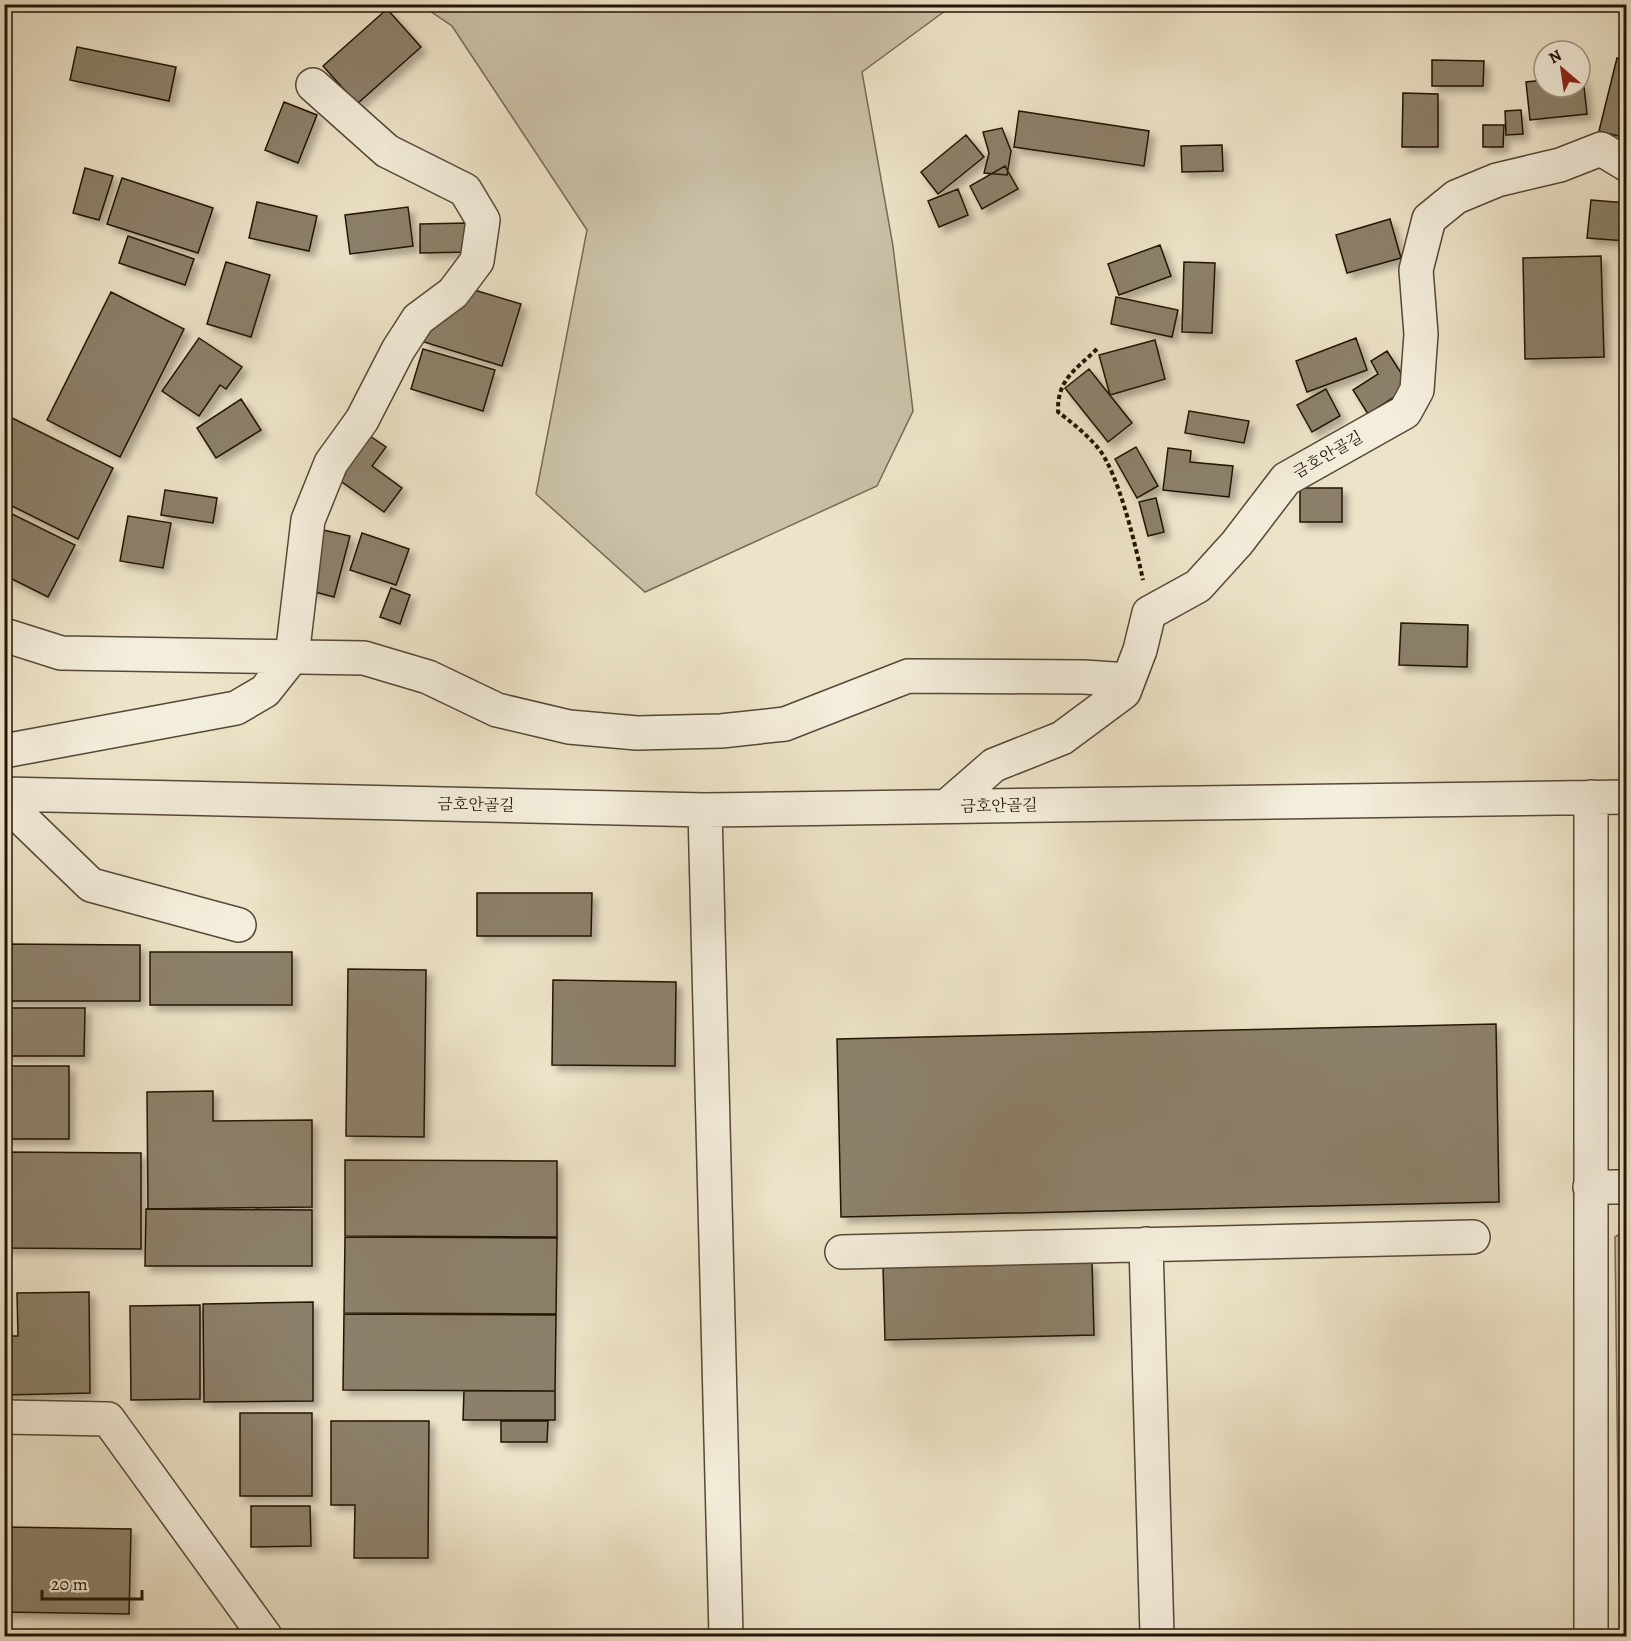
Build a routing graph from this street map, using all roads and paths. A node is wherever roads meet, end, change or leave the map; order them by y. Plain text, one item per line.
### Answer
1 (313, 85) dead end
2 (1626, 164) edge
3 (1097, 349) dead end
4 (1149, 613) junction
5 (4, 634) edge
6 (292, 657) junction
7 (1128, 680) junction
8 (4, 751) edge
9 (4, 794) edge
10 (1591, 797) junction
11 (1626, 797) edge
12 (4, 801) edge
13 (947, 806) junction
14 (705, 810) junction
15 (239, 925) dead end
16 (1590, 1187) junction
17 (1626, 1187) edge
18 (1473, 1237) dead end
19 (1146, 1244) junction
20 (842, 1252) dead end
21 (4, 1417) edge
22 (265, 1636) edge
23 (726, 1636) edge
24 (1157, 1636) edge
25 (1591, 1636) edge

1 - 6 street
2 - 4 street, 금호안골길
3 - 4 path
4 - 7 street, 금호안골길
5 - 6 street
6 - 7 street
6 - 8 street
7 - 13 street, 금호안골길
9 - 14 street, 금호안골길
10 - 11 street, 금호안골길
10 - 13 street, 금호안골길
10 - 16 street
12 - 15 street
13 - 14 street, 금호안골길
14 - 23 street
16 - 17 street
16 - 25 street
18 - 19 street
19 - 20 street
19 - 24 street
21 - 22 street

